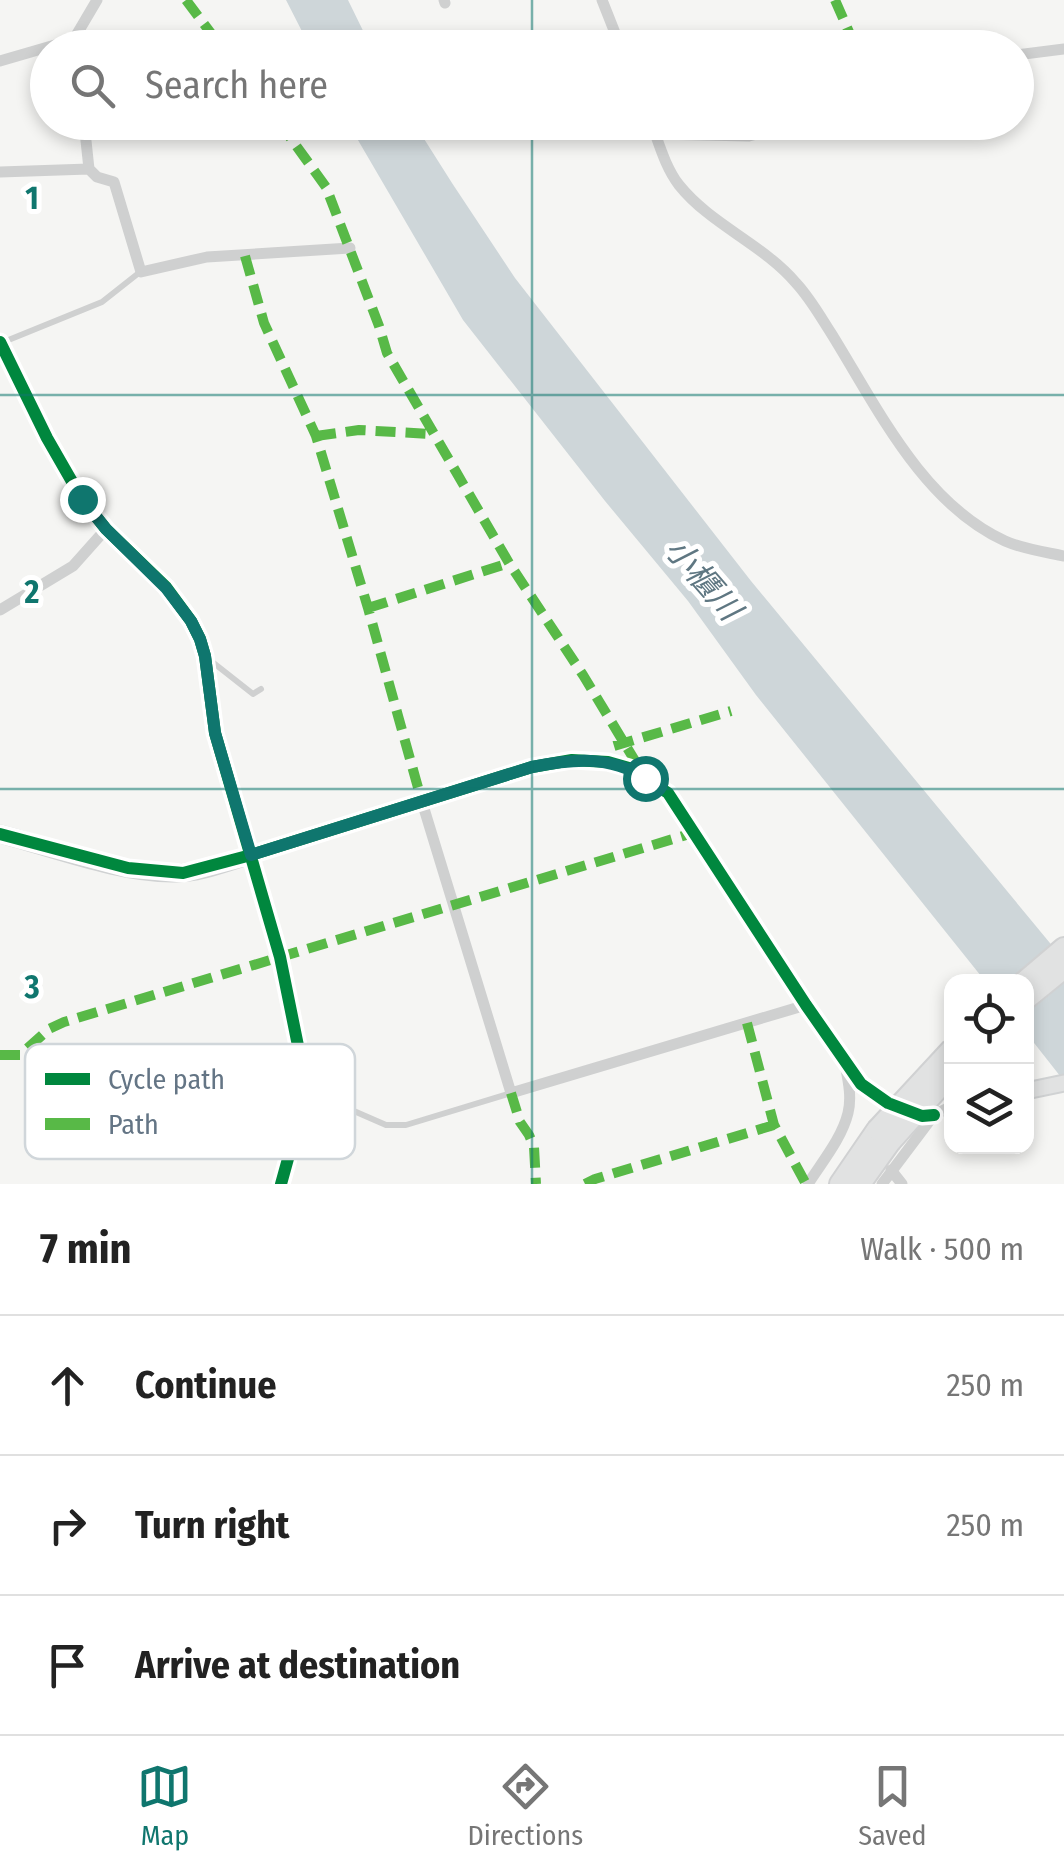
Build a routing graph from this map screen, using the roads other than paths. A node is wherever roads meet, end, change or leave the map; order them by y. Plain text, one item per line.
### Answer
1 (98, 0) edge
2 (602, 0) edge
3 (80, 30) edge
4 (614, 30) edge
5 (1064, 49) edge
6 (30, 52) edge
7 (1034, 53) edge
8 (0, 61) edge
9 (86, 140) edge
10 (658, 140) edge
11 (89, 170) junction
12 (0, 172) edge
13 (350, 248) dead end
14 (142, 272) junction
15 (0, 342) edge
16 (106, 529) junction
17 (1064, 556) edge
18 (0, 610) edge
19 (205, 656) junction
20 (261, 689) dead end
21 (422, 802) junction
22 (0, 834) edge
23 (251, 855) junction
24 (1064, 948) edge
25 (1064, 968) edge
26 (1033, 974) edge
27 (1034, 992) edge
28 (806, 1005) junction
29 (298, 1044) edge
30 (944, 1059) edge
31 (844, 1062) junction
32 (944, 1080) edge
33 (1064, 1083) edge
34 (1034, 1089) edge
35 (511, 1094) junction
36 (944, 1110) edge
37 (355, 1111) edge
38 (934, 1114) junction
39 (883, 1136) junction
40 (287, 1159) edge
41 (891, 1170) junction
42 (280, 1184) edge
43 (808, 1184) edge
44 (840, 1184) edge
45 (860, 1184) edge
46 (882, 1184) edge
47 (902, 1184) edge

1 - 3 street
2 - 4 street
5 - 7 street
6 - 8 street
9 - 11 street
10 - 17 street
11 - 12 street
11 - 14 street
13 - 14 street
14 - 15 lane
15 - 16 street
16 - 18 street
16 - 19 street
19 - 20 lane
19 - 23 street
21 - 23 street
21 - 28 street
21 - 35 street
22 - 23 street
23 - 29 street
24 - 26 highway
25 - 27 highway
28 - 31 street
28 - 35 street
30 - 39 highway, bridge
31 - 38 street
31 - 43 street
32 - 39 highway, bridge
33 - 34 street
35 - 37 lane
36 - 38 street
38 - 41 street
39 - 44 highway
39 - 45 highway
40 - 42 street
41 - 46 street
41 - 47 street

